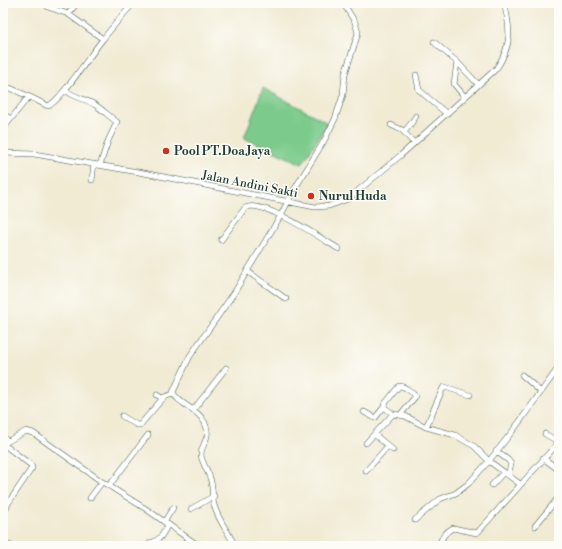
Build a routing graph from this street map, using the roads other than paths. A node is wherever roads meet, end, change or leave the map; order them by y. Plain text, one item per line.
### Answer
1 (77, 3) edge
2 (134, 3) edge
3 (343, 3) edge
4 (504, 3) edge
5 (48, 7) dead end
6 (68, 14) junction
7 (104, 39) junction
8 (434, 42) dead end
9 (457, 62) junction
10 (416, 75) dead end
11 (478, 84) junction
12 (10, 88) dead end
13 (65, 90) junction
14 (30, 97) junction
15 (465, 98) junction
16 (3, 114) edge
17 (447, 114) junction
18 (416, 116) dead end
19 (11, 119) junction
20 (391, 125) dead end
21 (3, 128) edge
22 (404, 132) junction
23 (414, 143) junction
24 (3, 152) edge
25 (94, 164) junction
26 (100, 166) junction
27 (92, 180) dead end
28 (287, 202) junction
29 (281, 215) junction
30 (221, 240) dead end
31 (339, 250) dead end
32 (247, 271) junction
33 (286, 299) dead end
34 (559, 367) edge
35 (226, 368) dead end
36 (522, 375) dead end
37 (541, 392) junction
38 (173, 394) junction
39 (157, 395) dead end
40 (470, 395) dead end
41 (163, 399) junction
42 (384, 407) junction
43 (194, 409) junction
44 (364, 412) dead end
45 (393, 414) junction
46 (400, 415) junction
47 (122, 416) dead end
48 (426, 427) junction
49 (545, 434) dead end
50 (148, 435) dead end
51 (374, 435) junction
52 (3, 437) edge
53 (559, 442) edge
54 (5, 443) edge
55 (366, 443) dead end
56 (388, 446) junction
57 (393, 450) dead end
58 (496, 451) junction
59 (543, 458) junction
60 (489, 461) junction
61 (559, 470) edge
62 (366, 472) dead end
63 (506, 473) junction
64 (102, 482) junction
65 (520, 484) junction
66 (492, 485) dead end
67 (109, 486) junction
68 (214, 496) junction
69 (559, 497) edge
70 (90, 498) dead end
71 (173, 508) dead end
72 (192, 509) dead end
73 (3, 514) edge
74 (414, 520) dead end
75 (166, 523) junction
76 (535, 526) dead end
77 (3, 543) edge
78 (150, 543) dead end
79 (12, 546) edge
80 (199, 546) edge
81 (235, 546) edge
82 (439, 546) edge

1 - 6 street
2 - 7 street
3 - 28 street
4 - 11 street, Jalan Andini Sakti
5 - 6 street
6 - 7 street
7 - 13 street
8 - 9 street
9 - 11 street
9 - 15 street
10 - 17 street
11 - 15 street, Jalan Andini Sakti
12 - 14 street
13 - 14 street
13 - 26 street
14 - 19 street
15 - 17 street, Jalan Andini Sakti
16 - 19 street
17 - 23 street, Jalan Andini Sakti
18 - 22 street
19 - 21 street
20 - 22 street
22 - 23 street
23 - 28 street, Jalan Andini Sakti
24 - 25 street, Jalan Andini Sakti
25 - 26 street, Jalan Andini Sakti
25 - 27 street
26 - 28 street, Jalan Andini Sakti
28 - 29 street
29 - 30 street
29 - 31 street
29 - 32 street
32 - 33 street
32 - 38 street
34 - 37 street
35 - 43 street
36 - 37 street
37 - 58 street
38 - 41 street
38 - 43 street
39 - 41 street
40 - 48 street
41 - 47 street
42 - 44 street
42 - 45 street
42 - 46 street
43 - 68 street
45 - 46 street
45 - 51 street
46 - 48 street
48 - 60 street
49 - 53 street
50 - 67 street
51 - 55 street
51 - 56 street
52 - 54 street
53 - 59 street
54 - 64 street
54 - 73 street
56 - 57 street
56 - 62 street
58 - 60 street
58 - 63 street
59 - 61 street
59 - 65 street
60 - 63 street
60 - 74 street
63 - 65 street
63 - 66 street
64 - 67 street
64 - 70 street
65 - 82 street
67 - 75 street
68 - 72 street
68 - 81 street
69 - 76 street
71 - 75 street
75 - 78 street
75 - 80 street
77 - 79 street

